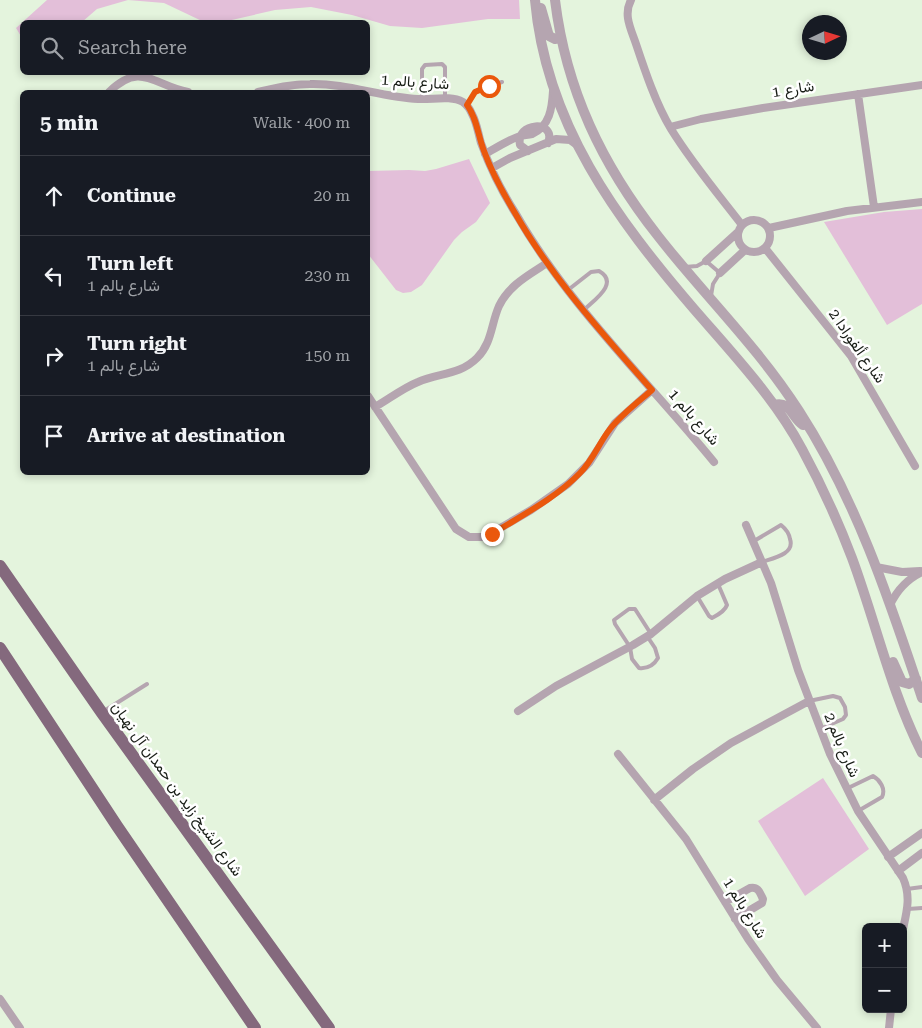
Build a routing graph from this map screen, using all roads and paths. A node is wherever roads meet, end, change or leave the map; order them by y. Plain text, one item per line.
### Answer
1 (535, 0) edge
2 (540, 0) edge
3 (555, 0) edge
4 (631, 0) edge
5 (560, 37) junction
6 (502, 82) dead end
7 (922, 85) edge
8 (553, 87) junction
9 (111, 90) edge
10 (167, 90) edge
11 (269, 90) edge
12 (358, 90) edge
13 (370, 93) edge
14 (858, 94) junction
15 (445, 98) junction
16 (422, 99) junction
17 (467, 105) junction
18 (541, 127) junction
19 (670, 127) junction
20 (521, 136) junction
21 (548, 143) junction
22 (577, 145) junction
23 (528, 151) junction
24 (485, 154) junction
25 (492, 168) junction
26 (922, 202) edge
27 (874, 207) junction
28 (742, 225) junction
29 (769, 228) junction
30 (738, 232) junction
31 (765, 248) junction
32 (745, 250) junction
33 (706, 261) junction
34 (547, 263) junction
35 (684, 267) junction
36 (720, 274) junction
37 (568, 290) junction
38 (711, 298) junction
39 (584, 310) junction
40 (652, 390) junction
41 (370, 399) edge
42 (774, 405) junction
43 (375, 407) junction
44 (809, 426) junction
45 (714, 462) dead end
46 (916, 466) dead end
47 (746, 525) dead end
48 (753, 541) junction
49 (762, 562) junction
50 (0, 566) edge
51 (876, 567) junction
52 (922, 571) edge
53 (902, 572) junction
54 (906, 582) junction
55 (718, 583) junction
56 (863, 592) junction
57 (697, 596) junction
58 (890, 605) junction
59 (649, 635) junction
60 (630, 647) junction
61 (0, 649) edge
62 (916, 679) junction
63 (147, 684) dead end
64 (922, 698) edge
65 (809, 701) junction
66 (518, 710) dead end
67 (102, 713) junction
68 (819, 729) junction
69 (922, 753) edge
70 (618, 754) dead end
71 (846, 789) junction
72 (654, 800) junction
73 (858, 811) junction
74 (922, 828) edge
75 (922, 833) edge
76 (914, 838) junction
77 (922, 852) edge
78 (888, 857) junction
79 (898, 871) junction
80 (922, 887) edge
81 (907, 889) junction
82 (724, 902) junction
83 (922, 908) edge
84 (908, 909) junction
85 (735, 918) junction
86 (904, 923) edge
87 (0, 999) edge
88 (891, 1013) edge
89 (20, 1028) edge
90 (255, 1028) edge
91 (330, 1028) edge
92 (817, 1028) edge
93 (889, 1028) edge

1 - 8 street
2 - 5 street
3 - 5 street
4 - 19 street
5 - 35 street
6 - 17 lane
7 - 14 street, شارع 1
8 - 18 street
8 - 22 street
9 - 10 street
11 - 12 street, شارع بالم 1
13 - 16 street, شارع بالم 1
14 - 19 street, شارع 1
14 - 27 street
15 - 16 street, شارع بالم 1
15 - 16 lane
15 - 17 street, شارع بالم 1
17 - 24 street, شارع بالم 1
18 - 20 street
18 - 21 street
19 - 28 street
20 - 23 street
20 - 24 street
21 - 22 street
21 - 23 street
22 - 42 street
23 - 25 street
24 - 25 street, شارع بالم 1
25 - 34 street, شارع بالم 1
26 - 27 street
27 - 29 street
28 - 29 street
28 - 30 street
29 - 31 street
30 - 32 street
30 - 33 street
31 - 32 street
31 - 46 street, شارع ألفورادا 2
32 - 36 street
33 - 35 lane
33 - 36 lane
34 - 37 street, شارع بالم 1
34 - 43 street
35 - 38 street
36 - 38 lane
37 - 39 street, شارع بالم 1
37 - 39 lane
38 - 44 street
39 - 40 street, شارع بالم 1
40 - 43 street, شارع بالم 1
40 - 45 street, شارع بالم 1
41 - 43 street, شارع بالم 1
42 - 44 street
42 - 56 street
44 - 51 street
47 - 48 street, شارع بالم 2
48 - 49 street, شارع بالم 2
48 - 49 lane
49 - 55 street
49 - 65 street, شارع بالم 2
50 - 67 main road, شارع الشيخ زايد بن حمدان آل نهيان
51 - 53 street
51 - 58 street
52 - 53 street
52 - 54 street
53 - 54 street
54 - 58 street
55 - 57 street
55 - 57 lane
56 - 62 street
56 - 69 street
57 - 59 street
58 - 62 street
59 - 60 street
59 - 60 lane
59 - 60 lane
60 - 66 street
61 - 90 main road
62 - 64 street
63 - 67 lane
65 - 68 street, شارع بالم 2
65 - 68 lane
65 - 72 street
67 - 91 main road, شارع الشيخ زايد بن حمدان آل نهيان
68 - 71 street, شارع بالم 2
70 - 72 street, شارع بالم 1
71 - 73 street, شارع بالم 2
71 - 73 lane
72 - 82 street, شارع بالم 1
73 - 78 street, شارع بالم 2
74 - 76 street
75 - 76 street
76 - 77 street
76 - 78 street
77 - 79 street
78 - 79 street, شارع بالم 2
79 - 81 street, شارع بالم 2
80 - 81 lane
81 - 84 street, شارع بالم 2
82 - 85 street, شارع بالم 1
82 - 85 street
83 - 84 lane
84 - 86 street, شارع بالم 2
85 - 92 street, شارع بالم 1
87 - 89 street
88 - 93 street

